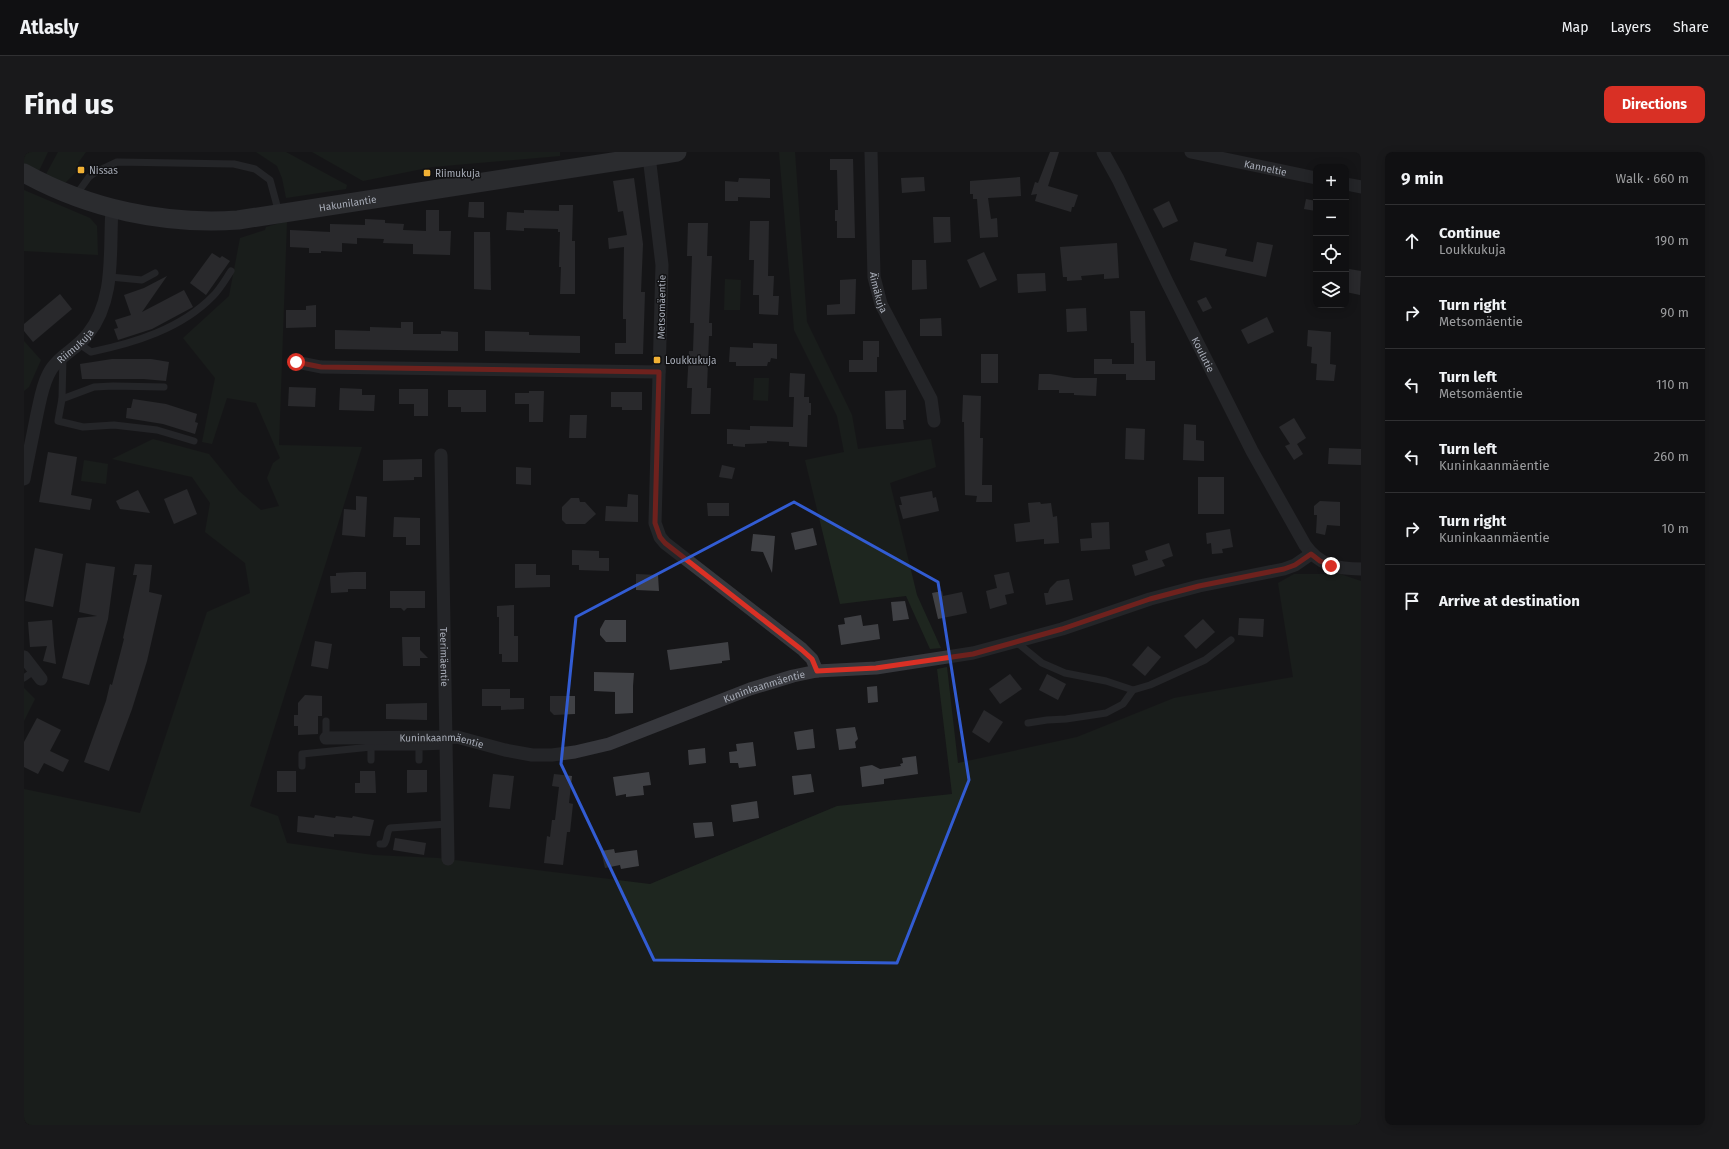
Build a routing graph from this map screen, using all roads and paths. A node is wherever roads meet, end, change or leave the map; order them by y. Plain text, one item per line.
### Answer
1 (677, 152) edge
2 (871, 152) edge
3 (1103, 152) edge
4 (1191, 152) edge
5 (649, 156) junction
6 (24, 174) edge
7 (1313, 177) edge
8 (1349, 185) edge
9 (1361, 187) edge
10 (67, 194) junction
11 (112, 208) junction
12 (279, 213) junction
13 (231, 271) dead end
14 (155, 273) dead end
15 (110, 277) junction
16 (78, 343) junction
17 (63, 356) junction
18 (296, 362) dead end
19 (659, 372) junction
20 (164, 387) dead end
21 (62, 399) junction
22 (934, 420) dead end
23 (194, 441) dead end
24 (441, 455) dead end
25 (24, 479) edge
26 (1311, 554) junction
27 (1361, 569) edge
28 (1231, 640) dead end
29 (1015, 641) junction
30 (24, 657) edge
31 (817, 671) junction
32 (33, 676) edge
33 (1132, 690) junction
34 (326, 720) dead end
35 (1028, 723) dead end
36 (326, 738) joint
37 (446, 742) junction
38 (419, 747) junction
39 (371, 748) junction
40 (371, 760) dead end
41 (419, 760) dead end
42 (302, 766) dead end
43 (447, 824) junction
44 (380, 844) dead end
45 (448, 859) dead end

1 - 5 street, Hakunilantie
2 - 22 street, Äimäkuja
3 - 26 street, Koulutie
4 - 7 street, Kanneltie
5 - 12 street, Hakunilantie
5 - 19 street, Metsomäentie
6 - 10 street, Hakunilantie
8 - 9 street
10 - 11 street, Hakunilantie
10 - 12 lane
11 - 12 street, Hakunilantie
11 - 15 street, Riimukuja
13 - 16 lane
14 - 15 lane
15 - 16 street, Riimukuja
16 - 17 street, Riimukuja
17 - 21 lane
17 - 25 street, Riimukuja
18 - 19 street
19 - 31 street, Metsomäentie
20 - 21 lane
21 - 23 lane
24 - 37 street, Teerimäentie
26 - 27 street
26 - 29 street, Kuninkaanmäentie
28 - 33 lane
29 - 31 street, Kuninkaanmäentie
29 - 33 lane
30 - 32 street
31 - 37 street, Kuninkaanmäentie
33 - 35 lane
34 - 36 lane
36 - 37 street, Kuninkaanmäentie
37 - 38 lane
37 - 43 street, Teerimäentie
38 - 39 lane
38 - 41 lane
39 - 40 lane
39 - 42 lane
43 - 44 lane
43 - 45 street, Teerimäentie

